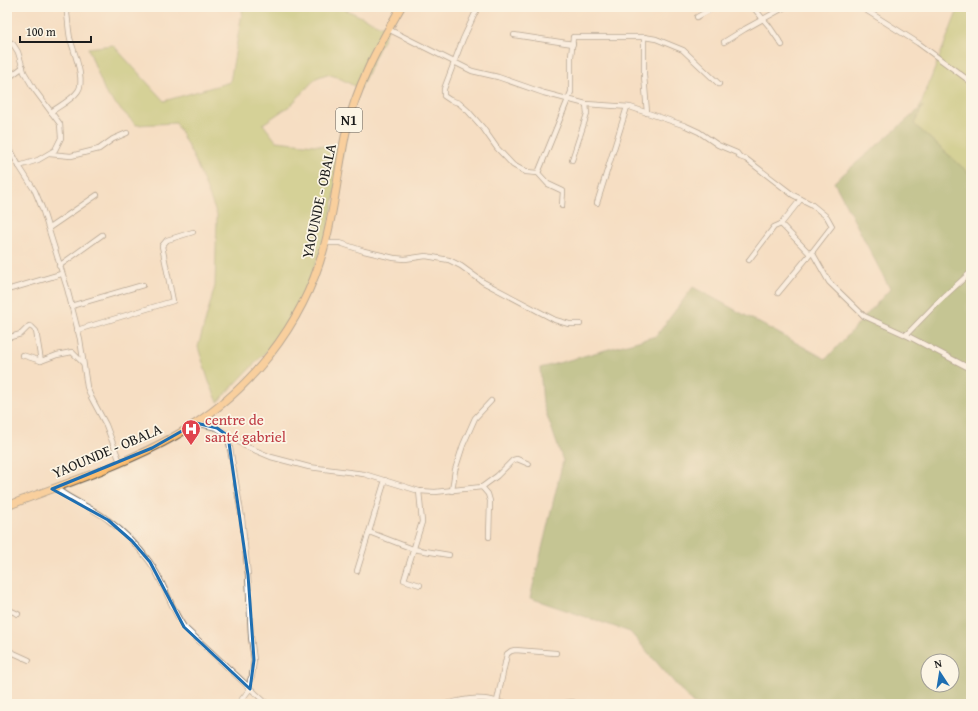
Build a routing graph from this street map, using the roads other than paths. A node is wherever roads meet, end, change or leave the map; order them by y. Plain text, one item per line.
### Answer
1 (66, 7) edge
2 (401, 7) edge
3 (478, 7) edge
4 (715, 7) edge
5 (753, 7) edge
6 (785, 7) edge
7 (861, 7) edge
8 (697, 17) dead end
9 (763, 19) junction
10 (388, 29) junction
11 (514, 35) dead end
12 (644, 37) junction
13 (7, 40) edge
14 (724, 42) dead end
15 (573, 44) junction
16 (782, 45) dead end
17 (455, 62) junction
18 (23, 67) junction
19 (7, 79) edge
20 (971, 82) edge
21 (719, 84) dead end
22 (567, 99) junction
23 (586, 104) junction
24 (627, 107) junction
25 (51, 112) junction
26 (646, 113) junction
27 (127, 133) dead end
28 (7, 142) edge
29 (49, 154) junction
30 (572, 160) dead end
31 (19, 166) junction
32 (538, 173) junction
33 (97, 195) dead end
34 (801, 199) junction
35 (597, 203) dead end
36 (562, 206) dead end
37 (781, 224) junction
38 (49, 228) junction
39 (192, 232) dead end
40 (102, 235) dead end
41 (325, 243) junction
42 (811, 253) junction
43 (749, 260) dead end
44 (59, 266) junction
45 (971, 272) edge
46 (61, 274) junction
47 (143, 285) dead end
48 (7, 290) edge
49 (778, 293) dead end
50 (71, 306) junction
51 (580, 324) dead end
52 (77, 330) junction
53 (906, 335) junction
54 (7, 338) edge
55 (22, 355) dead end
56 (41, 361) junction
57 (83, 363) junction
58 (971, 369) edge
59 (491, 401) dead end
60 (196, 423) junction
61 (228, 436) junction
62 (120, 462) junction
63 (529, 464) dead end
64 (385, 480) junction
65 (482, 487) junction
66 (52, 489) junction
67 (419, 491) junction
68 (452, 491) junction
69 (7, 506) edge
70 (369, 532) junction
71 (489, 537) dead end
72 (413, 549) junction
73 (448, 555) dead end
74 (357, 571) dead end
75 (420, 584) dead end
76 (7, 609) edge
77 (18, 614) dead end
78 (7, 650) edge
79 (556, 653) dead end
80 (29, 660) dead end
81 (250, 689) junction
82 (497, 701) junction
83 (573, 702) dead end
84 (238, 704) edge
85 (267, 704) edge
86 (446, 704) edge
87 (505, 704) edge
88 (556, 704) edge

1 - 25 street
2 - 10 highway, YAOUNDE - OBALA / N1
3 - 17 street
4 - 8 street
5 - 9 street
6 - 9 street
7 - 20 street
9 - 14 street
9 - 16 street
10 - 17 street
10 - 41 highway, YAOUNDE - OBALA / N1
11 - 15 street
12 - 15 street
12 - 21 street
12 - 26 street
13 - 18 street
15 - 22 street
17 - 22 street
17 - 32 street
18 - 19 street
18 - 25 street
22 - 23 street
22 - 32 street
23 - 24 street
23 - 30 street
24 - 26 street
24 - 35 street
25 - 29 street
26 - 34 street
27 - 29 street
28 - 31 street
29 - 31 street
31 - 38 street
32 - 36 street
33 - 38 street
34 - 37 street
34 - 42 street
37 - 42 street
37 - 43 street
38 - 44 street
39 - 52 street
40 - 44 street
41 - 51 street
41 - 60 highway, YAOUNDE - OBALA / N1
42 - 49 street
42 - 53 street
44 - 46 street
45 - 53 street
46 - 48 street
46 - 50 street
47 - 50 street
50 - 52 street
52 - 57 street
53 - 58 street
54 - 56 street
55 - 56 street
56 - 57 street
57 - 62 street
59 - 68 street
60 - 61 street
60 - 62 highway, YAOUNDE - OBALA / N1
61 - 64 street
61 - 81 street
62 - 66 highway, YAOUNDE - OBALA / N1
63 - 65 street
64 - 67 street
64 - 70 street
65 - 68 street
65 - 71 street
66 - 69 highway, YAOUNDE - OBALA / N1
66 - 81 street
67 - 68 street
67 - 72 street
70 - 72 street
70 - 74 street
72 - 73 street
72 - 75 street
76 - 77 street
78 - 80 street
79 - 82 street
81 - 84 street
81 - 85 street
82 - 86 street
82 - 87 street
83 - 88 street

